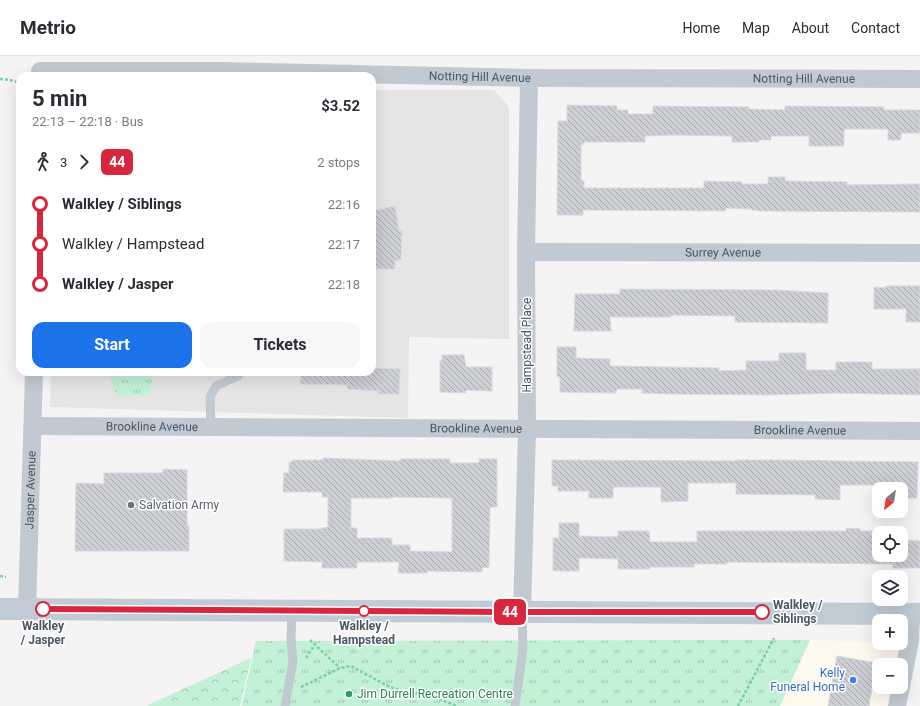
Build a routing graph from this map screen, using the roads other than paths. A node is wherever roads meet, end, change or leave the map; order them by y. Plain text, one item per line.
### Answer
1 (220, 64) edge
2 (40, 68) edge
3 (106, 72) edge
4 (133, 72) edge
5 (305, 72) edge
6 (376, 76) edge
7 (529, 78) junction
8 (920, 79) edge
9 (526, 252) junction
10 (920, 253) edge
11 (34, 376) edge
12 (238, 376) dead end
13 (33, 426) junction
14 (211, 427) junction
15 (527, 430) junction
16 (920, 431) edge
17 (0, 609) edge
18 (27, 609) junction
19 (292, 610) junction
20 (522, 612) junction
21 (916, 614) edge
22 (907, 658) edge
23 (900, 694) edge
24 (285, 706) edge
25 (515, 706) edge
26 (897, 706) edge

1 - 4 street, Notting Hill Avenue
1 - 5 street, Notting Hill Avenue
2 - 3 street, Notting Hill Avenue
6 - 7 street, Notting Hill Avenue
7 - 8 street, Notting Hill Avenue
7 - 9 street, Hampstead Place
9 - 10 street, Surrey Avenue
9 - 15 street, Hampstead Place
11 - 13 street, Jasper Avenue
12 - 14 lane
13 - 14 street, Brookline Avenue
13 - 18 street, Jasper Avenue
14 - 15 street, Brookline Avenue
15 - 16 street, Brookline Avenue
15 - 20 street, Hampstead Place
17 - 18 main road
18 - 19 main road
19 - 20 main road
19 - 24 lane
20 - 21 main road
20 - 25 lane
21 - 22 street
23 - 26 street

